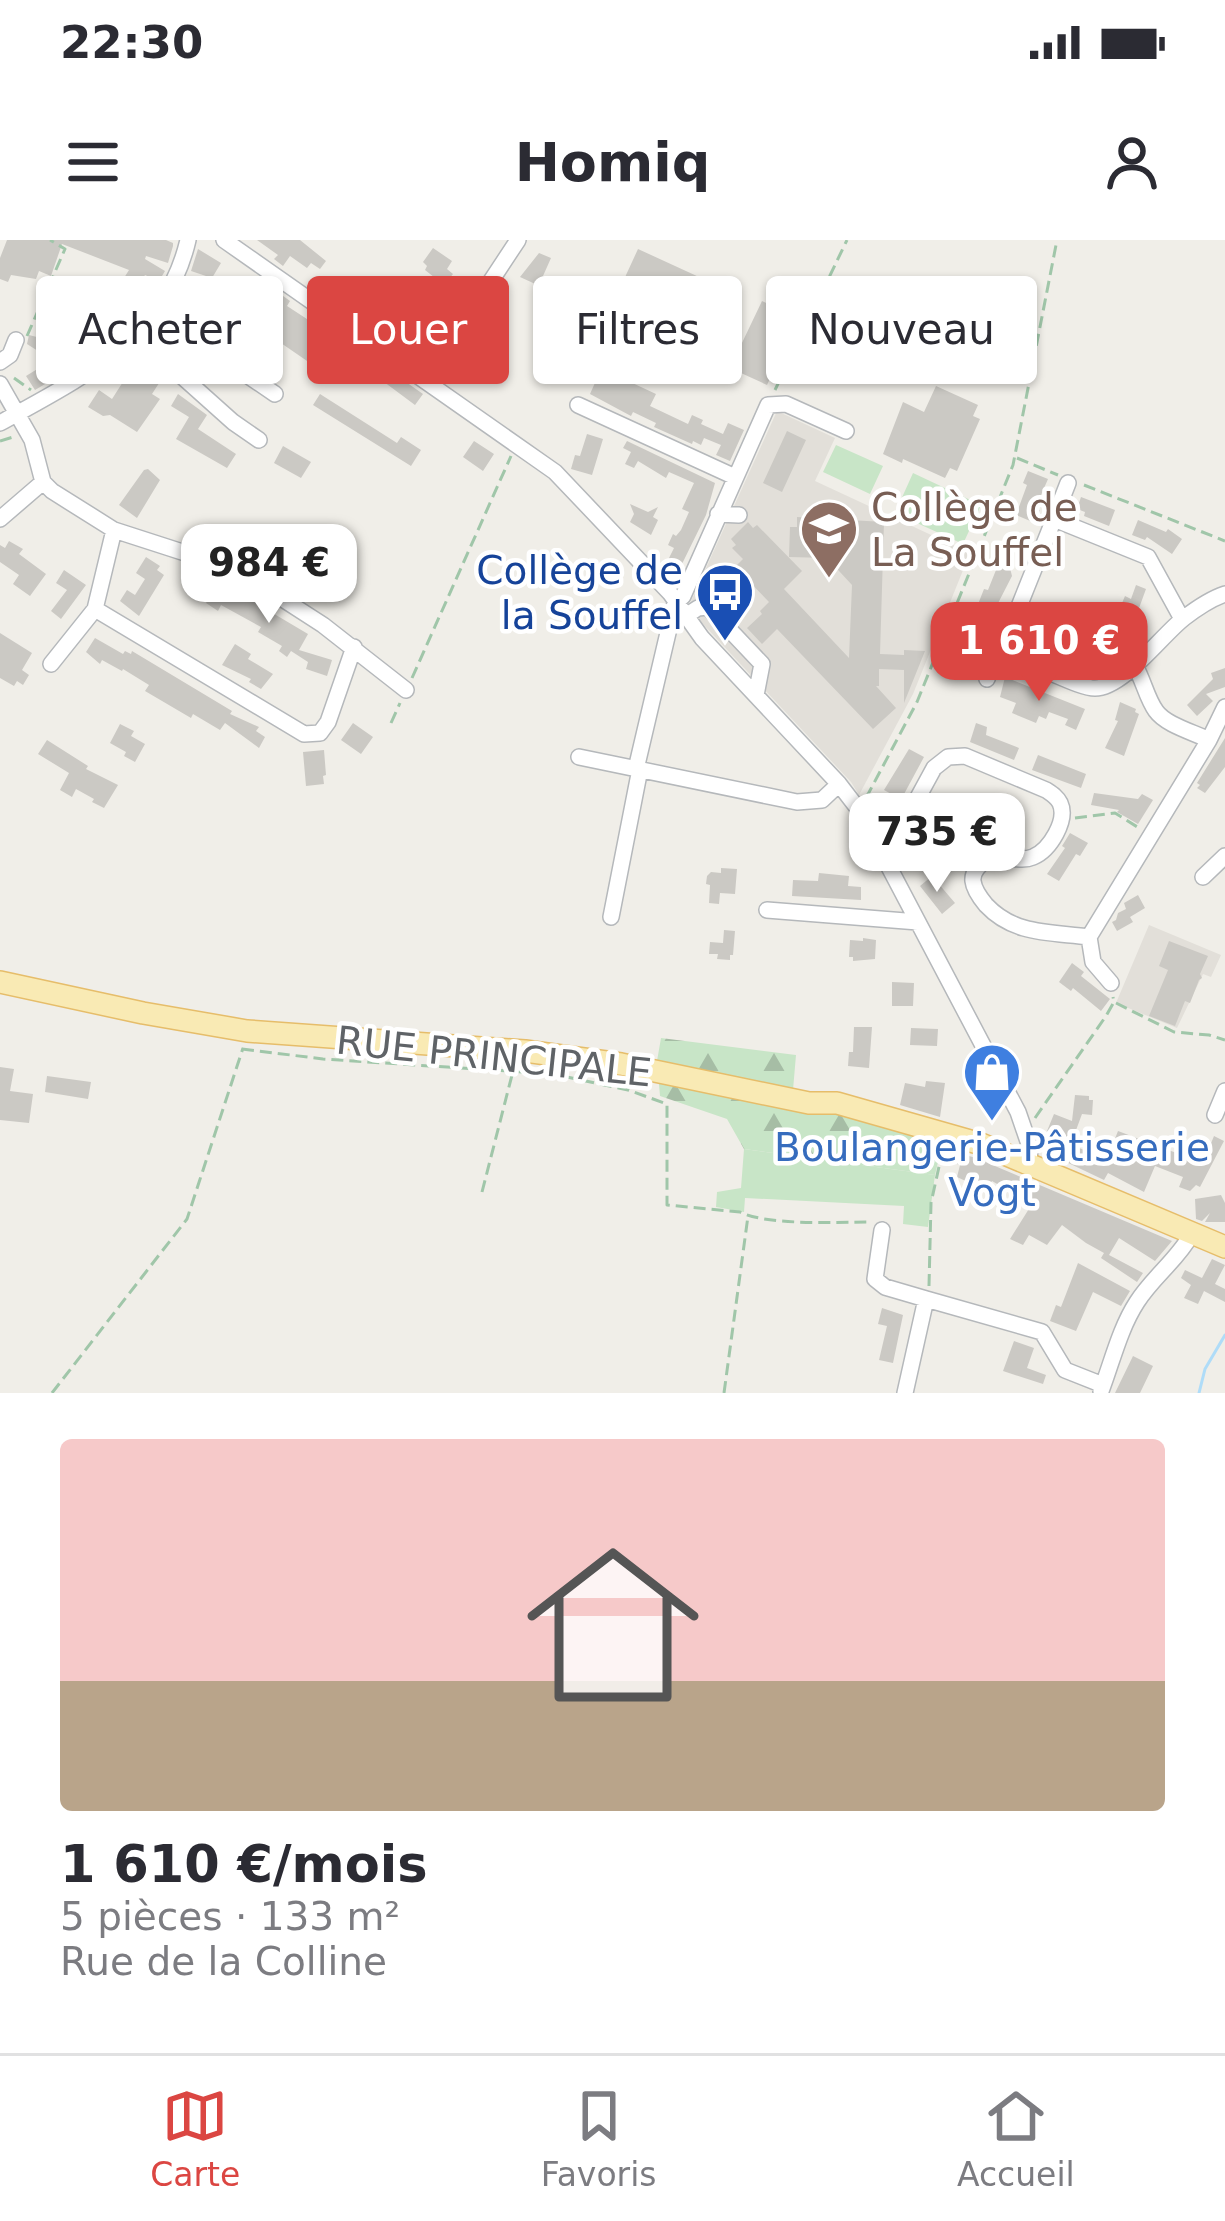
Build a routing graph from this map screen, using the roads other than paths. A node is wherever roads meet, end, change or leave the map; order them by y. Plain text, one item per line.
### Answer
1 (188, 240) edge
2 (224, 240) edge
3 (518, 240) edge
4 (176, 276) edge
5 (494, 276) edge
6 (307, 298) edge
7 (68, 384) edge
8 (191, 384) edge
9 (260, 384) edge
10 (429, 384) edge
11 (1, 386) edge
12 (275, 394) dead end
13 (578, 405) dead end
14 (18, 413) junction
15 (0, 423) edge
16 (846, 431) dead end
17 (259, 440) dead end
18 (735, 477) junction
19 (43, 482) junction
20 (1068, 483) dead end
21 (718, 514) junction
22 (739, 514) dead end
23 (0, 519) edge
24 (1054, 519) junction
25 (114, 530) junction
26 (1225, 594) edge
27 (94, 609) junction
28 (680, 610) junction
29 (1183, 619) junction
30 (1011, 646) junction
31 (354, 647) junction
32 (51, 664) dead end
33 (1135, 666) junction
34 (989, 674) road end
35 (406, 690) road end
36 (756, 695) junction
37 (1225, 707) edge
38 (1208, 740) junction
39 (579, 757) dead end
40 (638, 769) junction
41 (839, 784) junction
42 (877, 843) junction
43 (1225, 856) edge
44 (1204, 877) dead end
45 (766, 910) dead end
46 (611, 917) dead end
47 (918, 922) junction
48 (1089, 937) junction
49 (0, 982) edge
50 (1111, 983) dead end
51 (1225, 1090) edge
52 (1215, 1114) dead end
53 (1029, 1164) junction
54 (882, 1230) road end
55 (1191, 1235) junction
56 (1225, 1247) edge
57 (926, 1299) junction
58 (1101, 1389) edge
59 (905, 1393) edge

1 - 4 street
2 - 6 street
3 - 5 street
7 - 14 street
8 - 17 street
9 - 12 street
10 - 28 street
11 - 14 street
13 - 18 street
14 - 15 street
14 - 19 street
16 - 18 street
18 - 21 street
19 - 23 street
19 - 25 street
20 - 24 street
21 - 22 street
21 - 28 street
24 - 29 street
24 - 30 street
25 - 27 street
25 - 31 street
26 - 29 street
27 - 31 street
27 - 32 street
28 - 36 street
28 - 36 street
28 - 40 street
29 - 33 street
30 - 33 street
30 - 34 street
31 - 35 street
33 - 38 street
36 - 41 street
37 - 38 street
38 - 48 street
39 - 40 street
40 - 41 street
40 - 46 street
41 - 42 street
42 - 47 street
42 - 48 street
43 - 44 street
45 - 47 street
47 - 53 street
48 - 50 street
49 - 53 main road, RUE PRINCIPALE
51 - 52 street
53 - 55 main road, RUE PRINCIPALE
54 - 57 street
55 - 56 main road, RUE PRINCIPALE
55 - 58 street
57 - 58 street
57 - 59 street

